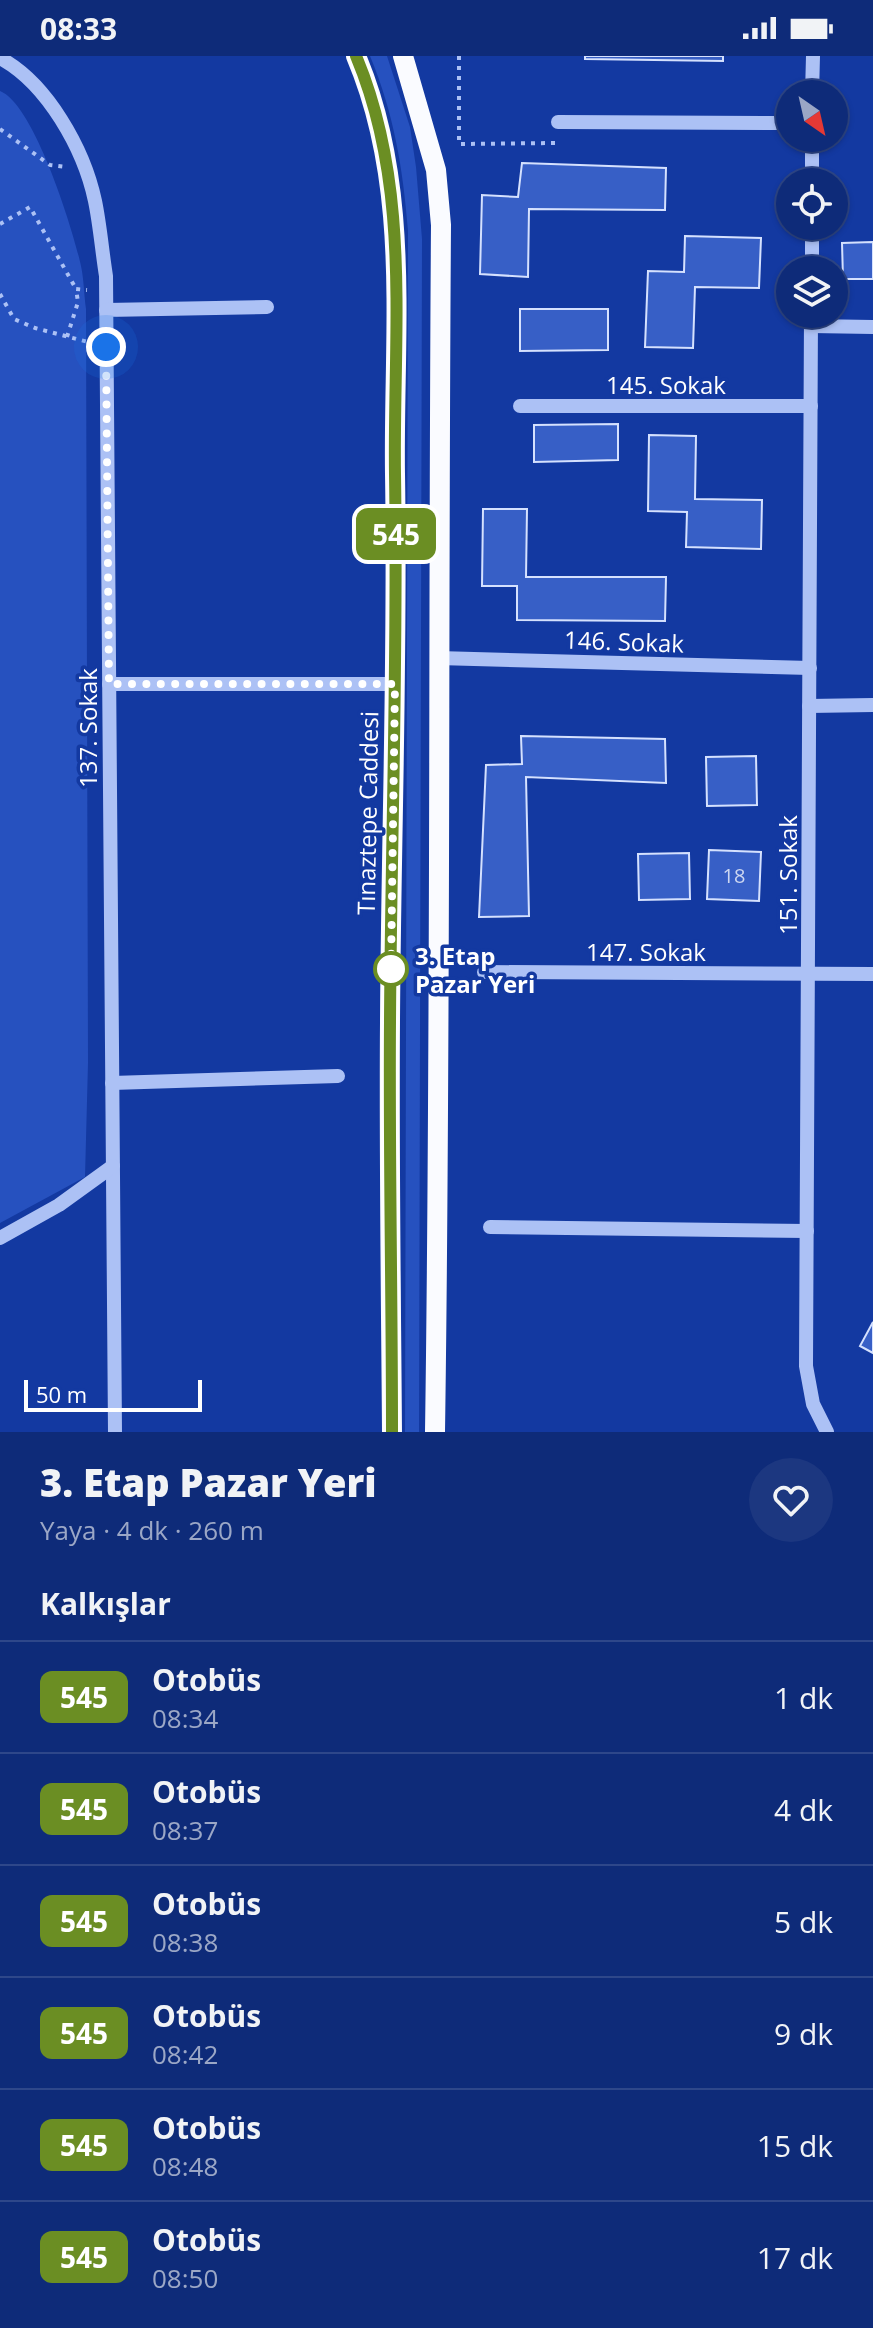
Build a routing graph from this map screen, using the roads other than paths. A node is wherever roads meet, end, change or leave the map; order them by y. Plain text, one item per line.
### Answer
1 (356, 56) edge
2 (403, 56) edge
3 (813, 56) edge
4 (0, 58) edge
5 (812, 80) edge
6 (558, 122) road end
7 (776, 123) edge
8 (267, 307) dead end
9 (106, 310) junction
10 (848, 324) edge
11 (873, 327) edge
12 (811, 328) edge
13 (520, 406) dead end
14 (811, 406) junction
15 (438, 658) junction
16 (810, 668) junction
17 (109, 684) junction
18 (395, 684) junction
19 (873, 705) edge
20 (809, 706) junction
21 (484, 972) dead end
22 (808, 974) junction
23 (873, 974) edge
24 (338, 1076) dead end
25 (112, 1083) junction
26 (113, 1166) junction
27 (490, 1227) dead end
28 (807, 1231) junction
29 (0, 1238) edge
30 (115, 1432) edge
31 (392, 1432) edge
32 (435, 1432) edge
33 (827, 1432) edge

1 - 18 main road, Tınaztepe Caddesi
2 - 15 main road
3 - 5 street
4 - 9 street, 137. Sokak
6 - 7 street
8 - 9 street
9 - 17 street, 137. Sokak
10 - 11 street
12 - 14 street, 151. Sokak
13 - 14 street, 145. Sokak
14 - 16 street, 151. Sokak
15 - 16 street, 146. Sokak
15 - 32 main road
16 - 20 street, 151. Sokak
17 - 18 street
17 - 25 street, 137. Sokak
18 - 31 main road, Tınaztepe Caddesi
19 - 20 street
20 - 22 street, 151. Sokak
21 - 22 street, 147. Sokak
22 - 23 street, 147. Sokak
22 - 28 street, 151. Sokak
24 - 25 street
25 - 26 street, 137. Sokak
26 - 29 street
26 - 30 street, 137. Sokak
27 - 28 street
28 - 33 street, 151. Sokak

